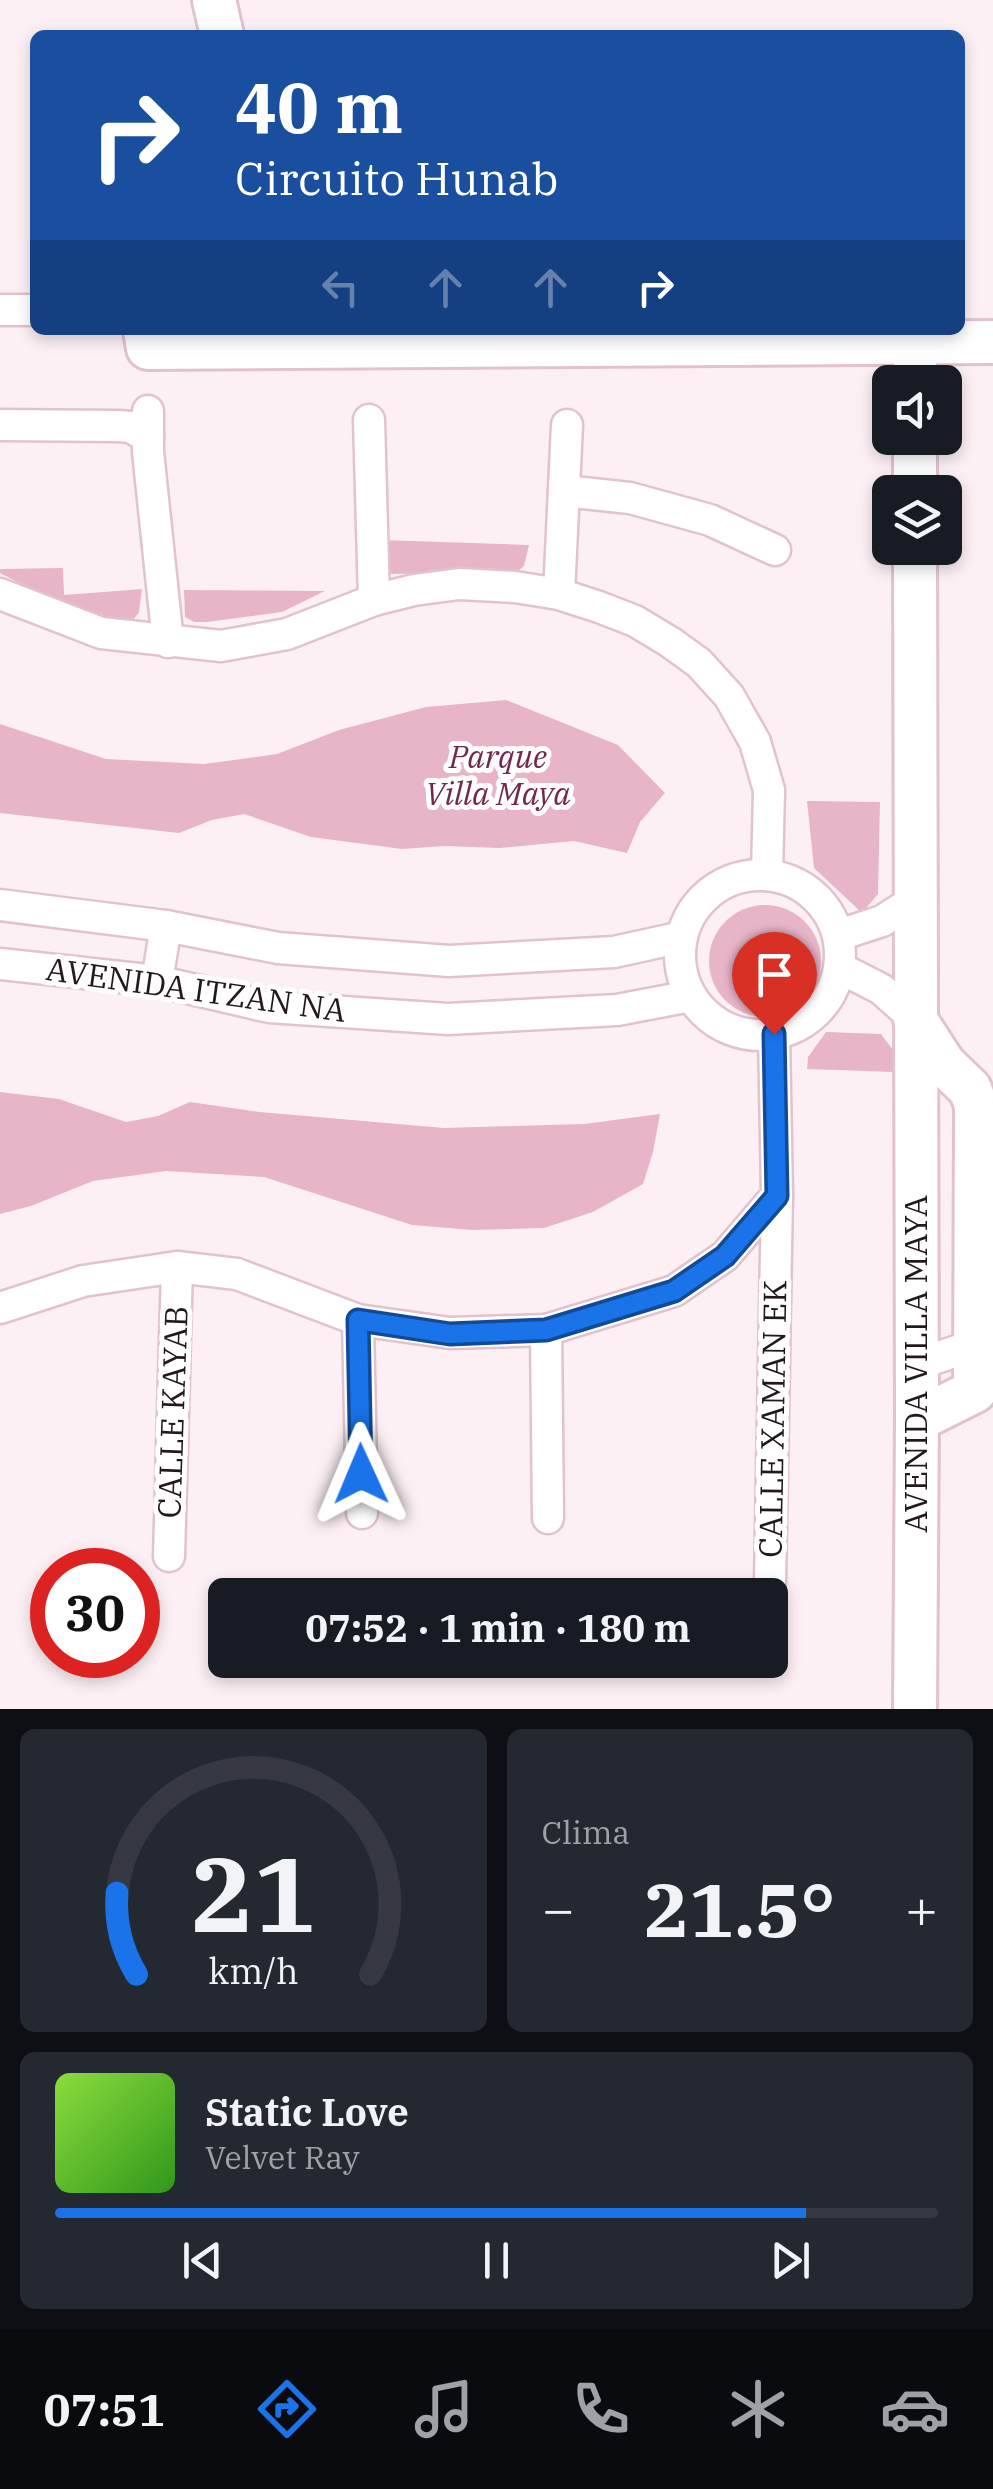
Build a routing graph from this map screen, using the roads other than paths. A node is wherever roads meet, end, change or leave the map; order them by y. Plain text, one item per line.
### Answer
1 (214, 0) edge
2 (221, 30) edge
3 (0, 310) edge
4 (30, 310) edge
5 (146, 339) edge
6 (993, 342) edge
7 (915, 362) edge
8 (369, 420) dead end
9 (0, 425) edge
10 (567, 425) dead end
11 (564, 492) junction
12 (775, 550) dead end
13 (915, 565) edge
14 (0, 594) edge
15 (558, 594) junction
16 (374, 600) junction
17 (168, 642) junction
18 (767, 875) junction
19 (915, 900) junction
20 (0, 905) edge
21 (166, 926) junction
22 (838, 935) junction
23 (682, 937) junction
24 (0, 964) edge
25 (840, 968) junction
26 (157, 981) junction
27 (691, 996) junction
28 (915, 1018) junction
29 (774, 1034) junction
30 (777, 1196) junction
31 (177, 1267) junction
32 (0, 1308) edge
33 (358, 1320) junction
34 (546, 1330) junction
35 (983, 1345) edge
36 (916, 1366) junction
37 (984, 1391) edge
38 (917, 1420) junction
39 (362, 1513) dead end
40 (548, 1518) dead end
41 (170, 1556) dead end
42 (770, 1578) edge
43 (915, 1709) edge

1 - 2 main road
3 - 4 street
5 - 7 main road
6 - 7 main road
8 - 16 street
9 - 17 street
10 - 11 street
11 - 12 street
11 - 15 street
13 - 19 main road, AVENIDA VILLA MAYA
14 - 17 street
15 - 16 street
15 - 18 street
16 - 17 street
18 - 22 street
18 - 23 street
19 - 22 street
19 - 28 main road, AVENIDA VILLA MAYA
20 - 21 street, AVENIDA ITZAN NA
21 - 23 street, AVENIDA ITZAN NA
21 - 26 street
22 - 25 street
23 - 27 street
24 - 26 street, AVENIDA ITZAN NA
25 - 28 street
25 - 29 street
26 - 27 street, AVENIDA ITZAN NA
27 - 29 street
28 - 35 main road, AVENIDA VILLA MAYA
28 - 36 main road, AVENIDA VILLA MAYA
29 - 30 street, CALLE XAMAN EK
30 - 34 street
30 - 42 street, CALLE XAMAN EK
31 - 32 street
31 - 33 street
31 - 41 street, CALLE KAYAB
33 - 34 street
33 - 39 street
34 - 40 street
35 - 36 street
35 - 37 main road, AVENIDA VILLA MAYA
36 - 38 main road, AVENIDA VILLA MAYA
37 - 38 main road
38 - 43 main road, AVENIDA VILLA MAYA

